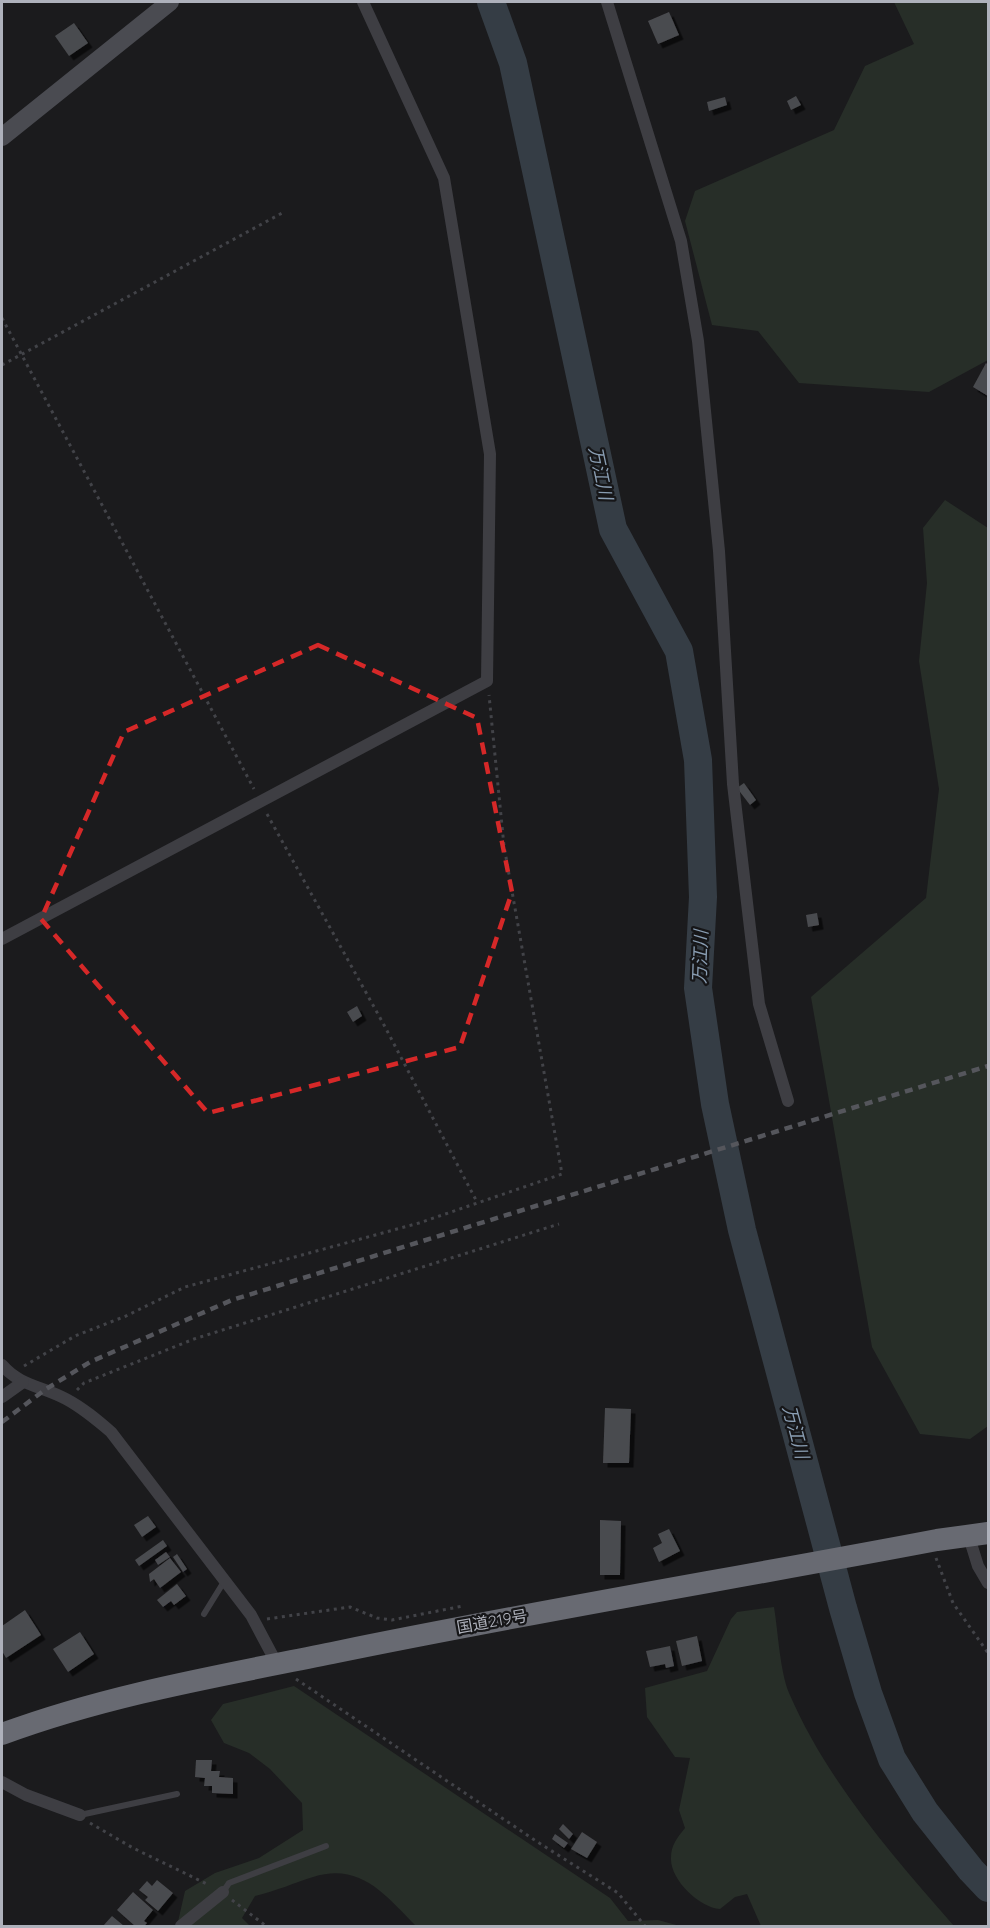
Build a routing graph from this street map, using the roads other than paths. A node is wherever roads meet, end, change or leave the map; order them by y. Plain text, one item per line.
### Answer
1 (170, 2) edge
2 (363, 2) edge
3 (607, 2) edge
4 (2, 137) edge
5 (2, 939) edge
6 (788, 1101) dead end
7 (2, 1365) edge
8 (18, 1380) junction
9 (2, 1397) edge
10 (979, 1535) edge
11 (225, 1580) junction
12 (988, 1582) edge
13 (204, 1614) dead end
14 (277, 1664) junction
15 (2, 1734) edge
16 (2, 1782) edge
17 (177, 1794) dead end
18 (80, 1815) joint
19 (326, 1846) dead end
20 (223, 1892) joint
21 (181, 1926) edge

1 - 4 street
2 - 5 street
3 - 6 street
7 - 8 street
8 - 9 street
8 - 11 street
10 - 12 street
10 - 14 highway, 国道219号
11 - 13 lane
11 - 14 street
14 - 15 highway, 国道219号
16 - 18 street
17 - 18 lane
19 - 20 lane
20 - 21 street

